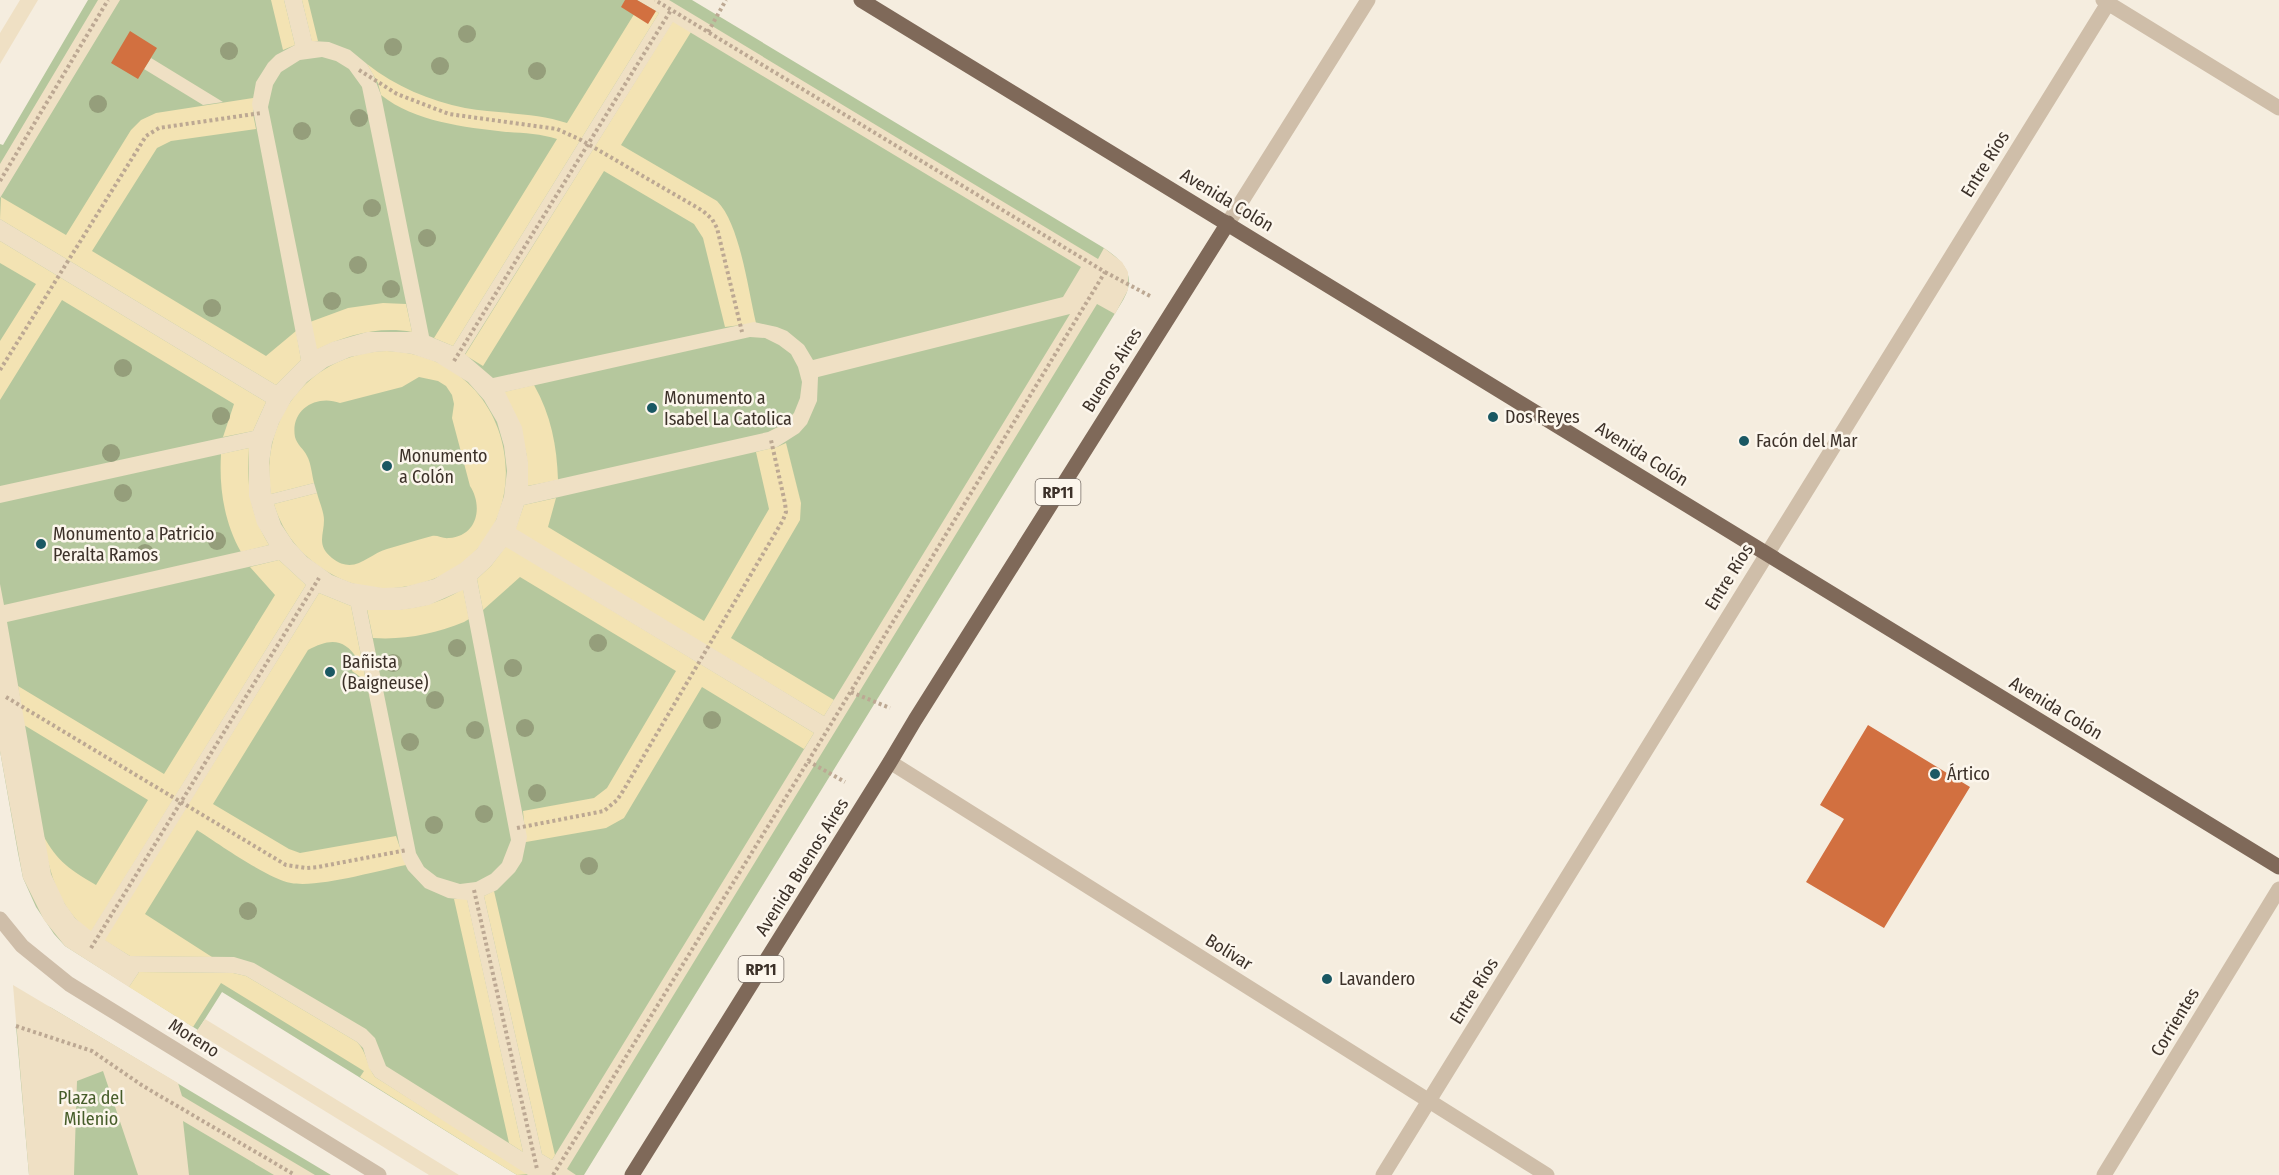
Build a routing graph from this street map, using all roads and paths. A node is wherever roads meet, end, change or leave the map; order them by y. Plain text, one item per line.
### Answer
1 (108, 0) edge
2 (655, 0) edge
3 (726, 0) edge
4 (861, 0) edge
5 (1368, 0) edge
6 (2107, 1) edge
7 (671, 10) junction
8 (708, 32) junction
9 (359, 70) dead end
10 (2279, 108) edge
11 (261, 113) dead end
12 (588, 145) junction
13 (0, 181) edge
14 (1228, 223) junction
15 (1105, 272) junction
16 (1174, 309) junction
17 (742, 332) dead end
18 (454, 361) dead end
19 (0, 370) edge
20 (771, 440) dead end
21 (1767, 554) junction
22 (319, 578) dead end
23 (851, 692) junction
24 (6, 697) dead end
25 (915, 720) junction
26 (808, 760) junction
27 (890, 762) junction
28 (869, 795) junction
29 (180, 802) junction
30 (517, 828) dead end
31 (407, 850) dead end
32 (2279, 867) edge
33 (2279, 889) edge
34 (474, 890) dead end
35 (0, 920) edge
36 (91, 948) dead end
37 (16, 1026) dead end
38 (1429, 1101) junction
39 (537, 1169) dead end
40 (295, 1175) edge
41 (380, 1175) edge
42 (553, 1175) edge
43 (632, 1175) edge
44 (1383, 1175) edge
45 (1547, 1175) edge
46 (2104, 1175) edge

1 - 13 path
2 - 7 path
3 - 8 path
4 - 14 main road, Avenida Colón
5 - 14 street, Buenos Aires
6 - 10 street
6 - 21 street, Entre Ríos
7 - 8 path
7 - 12 path
8 - 15 path
9 - 12 path
11 - 19 path
12 - 17 path
12 - 18 path
14 - 16 main road, Buenos Aires / RP11
14 - 21 main road, Avenida Colón
15 - 16 path
15 - 23 path
16 - 25 main road, Buenos Aires / RP11
20 - 30 path
21 - 32 main road, Avenida Colón
21 - 38 street, Entre Ríos
22 - 29 path
23 - 25 path
23 - 26 path
24 - 29 path
25 - 27 main road, Buenos Aires / RP11
26 - 28 path
26 - 42 path
27 - 28 main road, Avenida Buenos Aires / RP11
27 - 38 street, Bolívar
28 - 43 main road, Avenida Buenos Aires / RP11
29 - 31 path
29 - 36 path
33 - 46 street, Corrientes
34 - 39 path
35 - 41 street, Moreno
37 - 40 path
38 - 44 street, Entre Ríos
38 - 45 street, Bolívar

